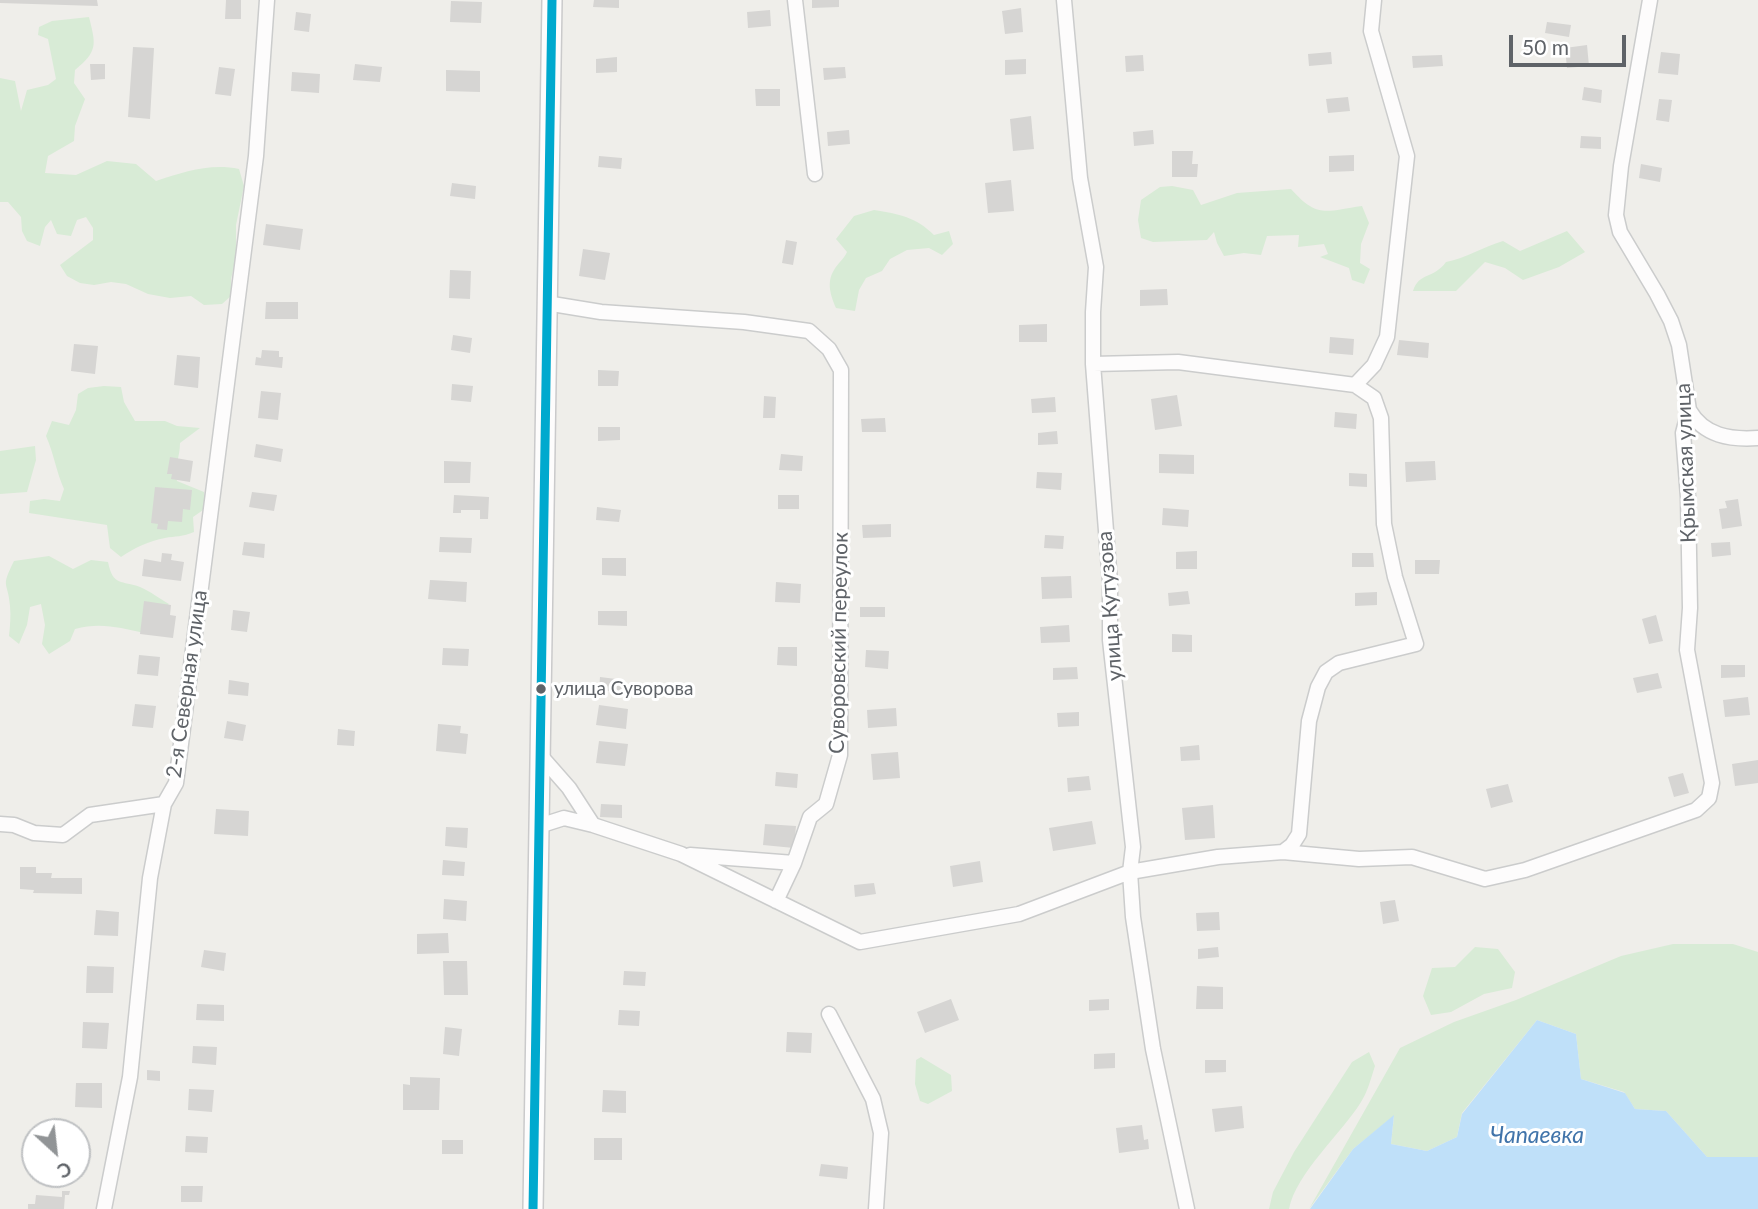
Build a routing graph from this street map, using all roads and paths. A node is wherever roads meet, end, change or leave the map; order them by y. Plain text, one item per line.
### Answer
1 (267, 0) edge
2 (552, 0) edge
3 (795, 0) edge
4 (1064, 0) edge
5 (1374, 0) edge
6 (1650, 0) edge
7 (816, 174) dead end
8 (546, 303) junction
9 (1093, 364) junction
10 (1355, 385) junction
11 (1689, 410) junction
12 (1758, 438) edge
13 (540, 755) junction
14 (164, 804) junction
15 (0, 824) edge
16 (593, 825) junction
17 (539, 826) junction
18 (1283, 852) junction
19 (681, 854) junction
20 (794, 863) junction
21 (1130, 873) junction
22 (776, 901) junction
23 (829, 1014) dead end
24 (104, 1209) edge
25 (533, 1209) edge
26 (876, 1209) edge
27 (1187, 1209) edge

1 - 14 street, 2-я Северная улица
2 - 8 street
3 - 7 street
4 - 9 street, улица Кутузова
5 - 10 street
6 - 11 street, Крымская улица
8 - 13 street
8 - 20 street, Суворовский переулок
9 - 10 street
9 - 21 street, улица Кутузова
10 - 18 street
11 - 12 street
11 - 18 street, Крымская улица
13 - 16 street
13 - 17 street
14 - 15 street
14 - 24 street, 2-я Северная улица
16 - 17 street
16 - 19 street
17 - 25 street
18 - 21 street
19 - 20 street
19 - 22 street
20 - 22 street, Суворовский переулок
21 - 22 street
21 - 27 street, улица Кутузова
23 - 26 street

